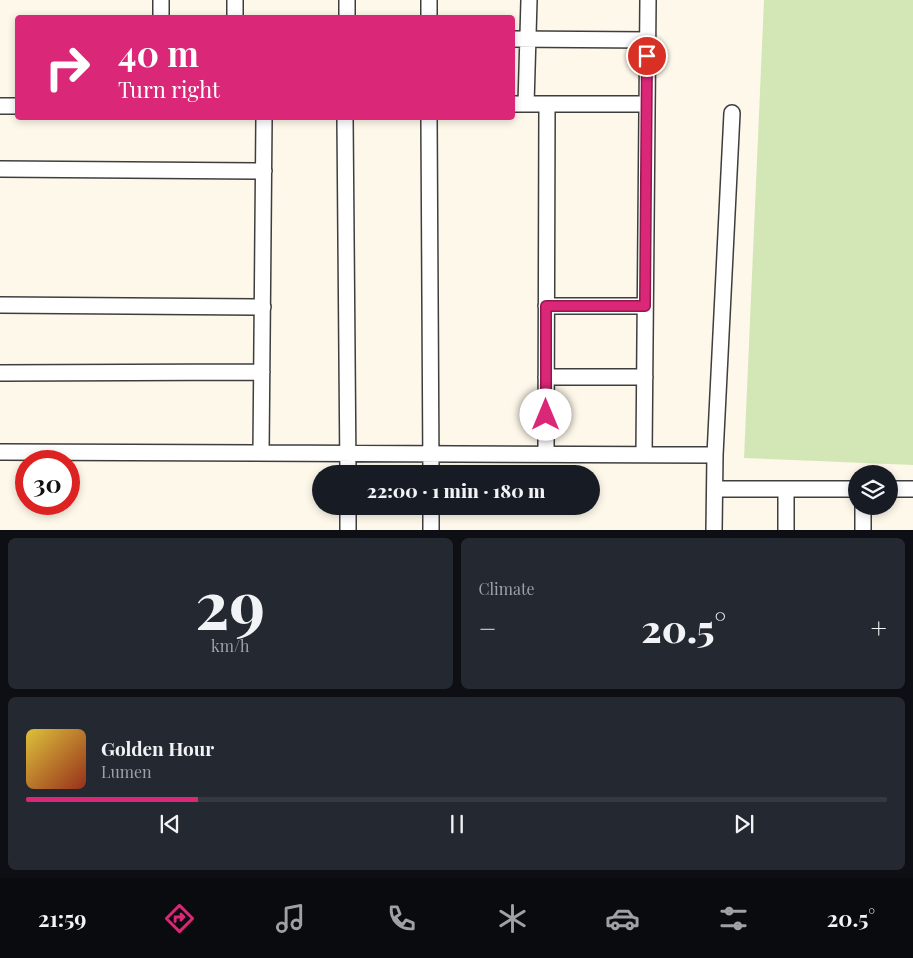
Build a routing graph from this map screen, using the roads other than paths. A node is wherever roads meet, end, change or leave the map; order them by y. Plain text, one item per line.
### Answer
1 (161, 0) edge
2 (235, 0) edge
3 (347, 0) edge
4 (429, 0) edge
5 (530, 0) edge
6 (648, 0) edge
7 (161, 15) edge
8 (235, 15) edge
9 (347, 15) edge
10 (429, 15) edge
11 (515, 39) edge
12 (529, 39) junction
13 (648, 40) junction
14 (519, 104) edge
15 (547, 104) junction
16 (647, 104) junction
17 (0, 106) edge
18 (15, 106) edge
19 (732, 113) dead end
20 (264, 120) edge
21 (346, 120) edge
22 (430, 120) edge
23 (0, 169) edge
24 (264, 171) junction
25 (0, 305) edge
26 (546, 306) junction
27 (645, 306) junction
28 (262, 307) junction
29 (262, 372) junction
30 (0, 373) edge
31 (546, 377) junction
32 (645, 377) junction
33 (0, 452) edge
34 (261, 453) junction
35 (348, 453) junction
36 (431, 453) junction
37 (546, 454) junction
38 (644, 454) junction
39 (715, 455) junction
40 (348, 465) edge
41 (431, 465) edge
42 (715, 489) junction
43 (786, 489) junction
44 (848, 489) edge
45 (898, 489) edge
46 (913, 489) edge
47 (348, 515) edge
48 (431, 515) edge
49 (863, 515) edge
50 (348, 530) edge
51 (431, 530) edge
52 (714, 530) edge
53 (786, 530) edge
54 (863, 530) edge

1 - 7 street
2 - 8 street
3 - 9 street
4 - 10 street
5 - 12 street
6 - 13 street
11 - 12 street
12 - 13 street
12 - 14 street
13 - 16 street
14 - 15 street
15 - 16 street
15 - 26 street
16 - 27 street
17 - 18 street
19 - 39 street
20 - 24 street
21 - 35 street
22 - 36 street
23 - 24 street
24 - 28 street
25 - 28 street
26 - 27 street
26 - 31 street
27 - 32 street
28 - 29 street
29 - 30 street
29 - 34 street
31 - 32 street
31 - 37 street
32 - 38 street
33 - 34 street
34 - 35 street
35 - 36 street
35 - 40 street
36 - 37 street
36 - 41 street
37 - 38 street
38 - 39 street
39 - 42 street
42 - 43 street
42 - 52 street
43 - 44 street
43 - 53 street
45 - 46 street
47 - 50 street
48 - 51 street
49 - 54 street

